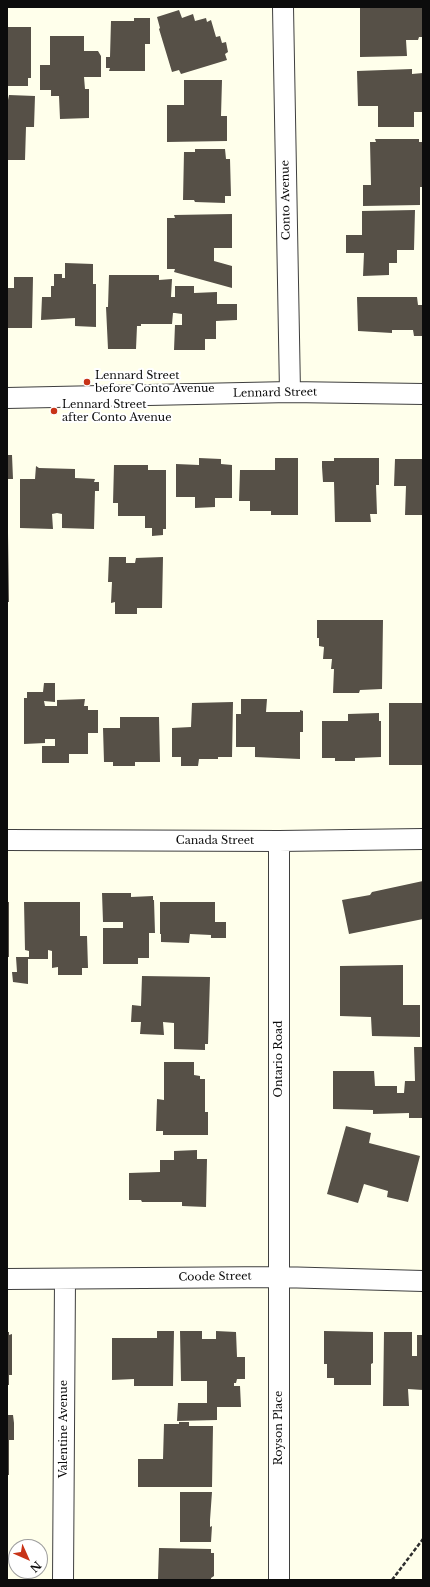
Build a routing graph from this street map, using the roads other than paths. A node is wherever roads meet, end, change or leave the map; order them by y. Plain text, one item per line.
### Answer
1 (283, 7) edge
2 (290, 392) junction
3 (423, 394) edge
4 (7, 398) edge
5 (423, 839) edge
6 (7, 840) edge
7 (279, 841) junction
8 (279, 1276) junction
9 (7, 1279) edge
10 (65, 1279) junction
11 (423, 1281) edge
12 (63, 1580) edge
13 (279, 1580) edge

1 - 2 street, Conto Avenue
2 - 3 street, Lennard Street
2 - 4 street, Lennard Street
5 - 7 street, Canada Street
6 - 7 street, Canada Street
7 - 8 street, Ontario Road
8 - 10 street, Coode Street
8 - 11 street, Coode Street
8 - 13 street, Royson Place
9 - 10 street, Coode Street
10 - 12 street, Valentine Avenue

